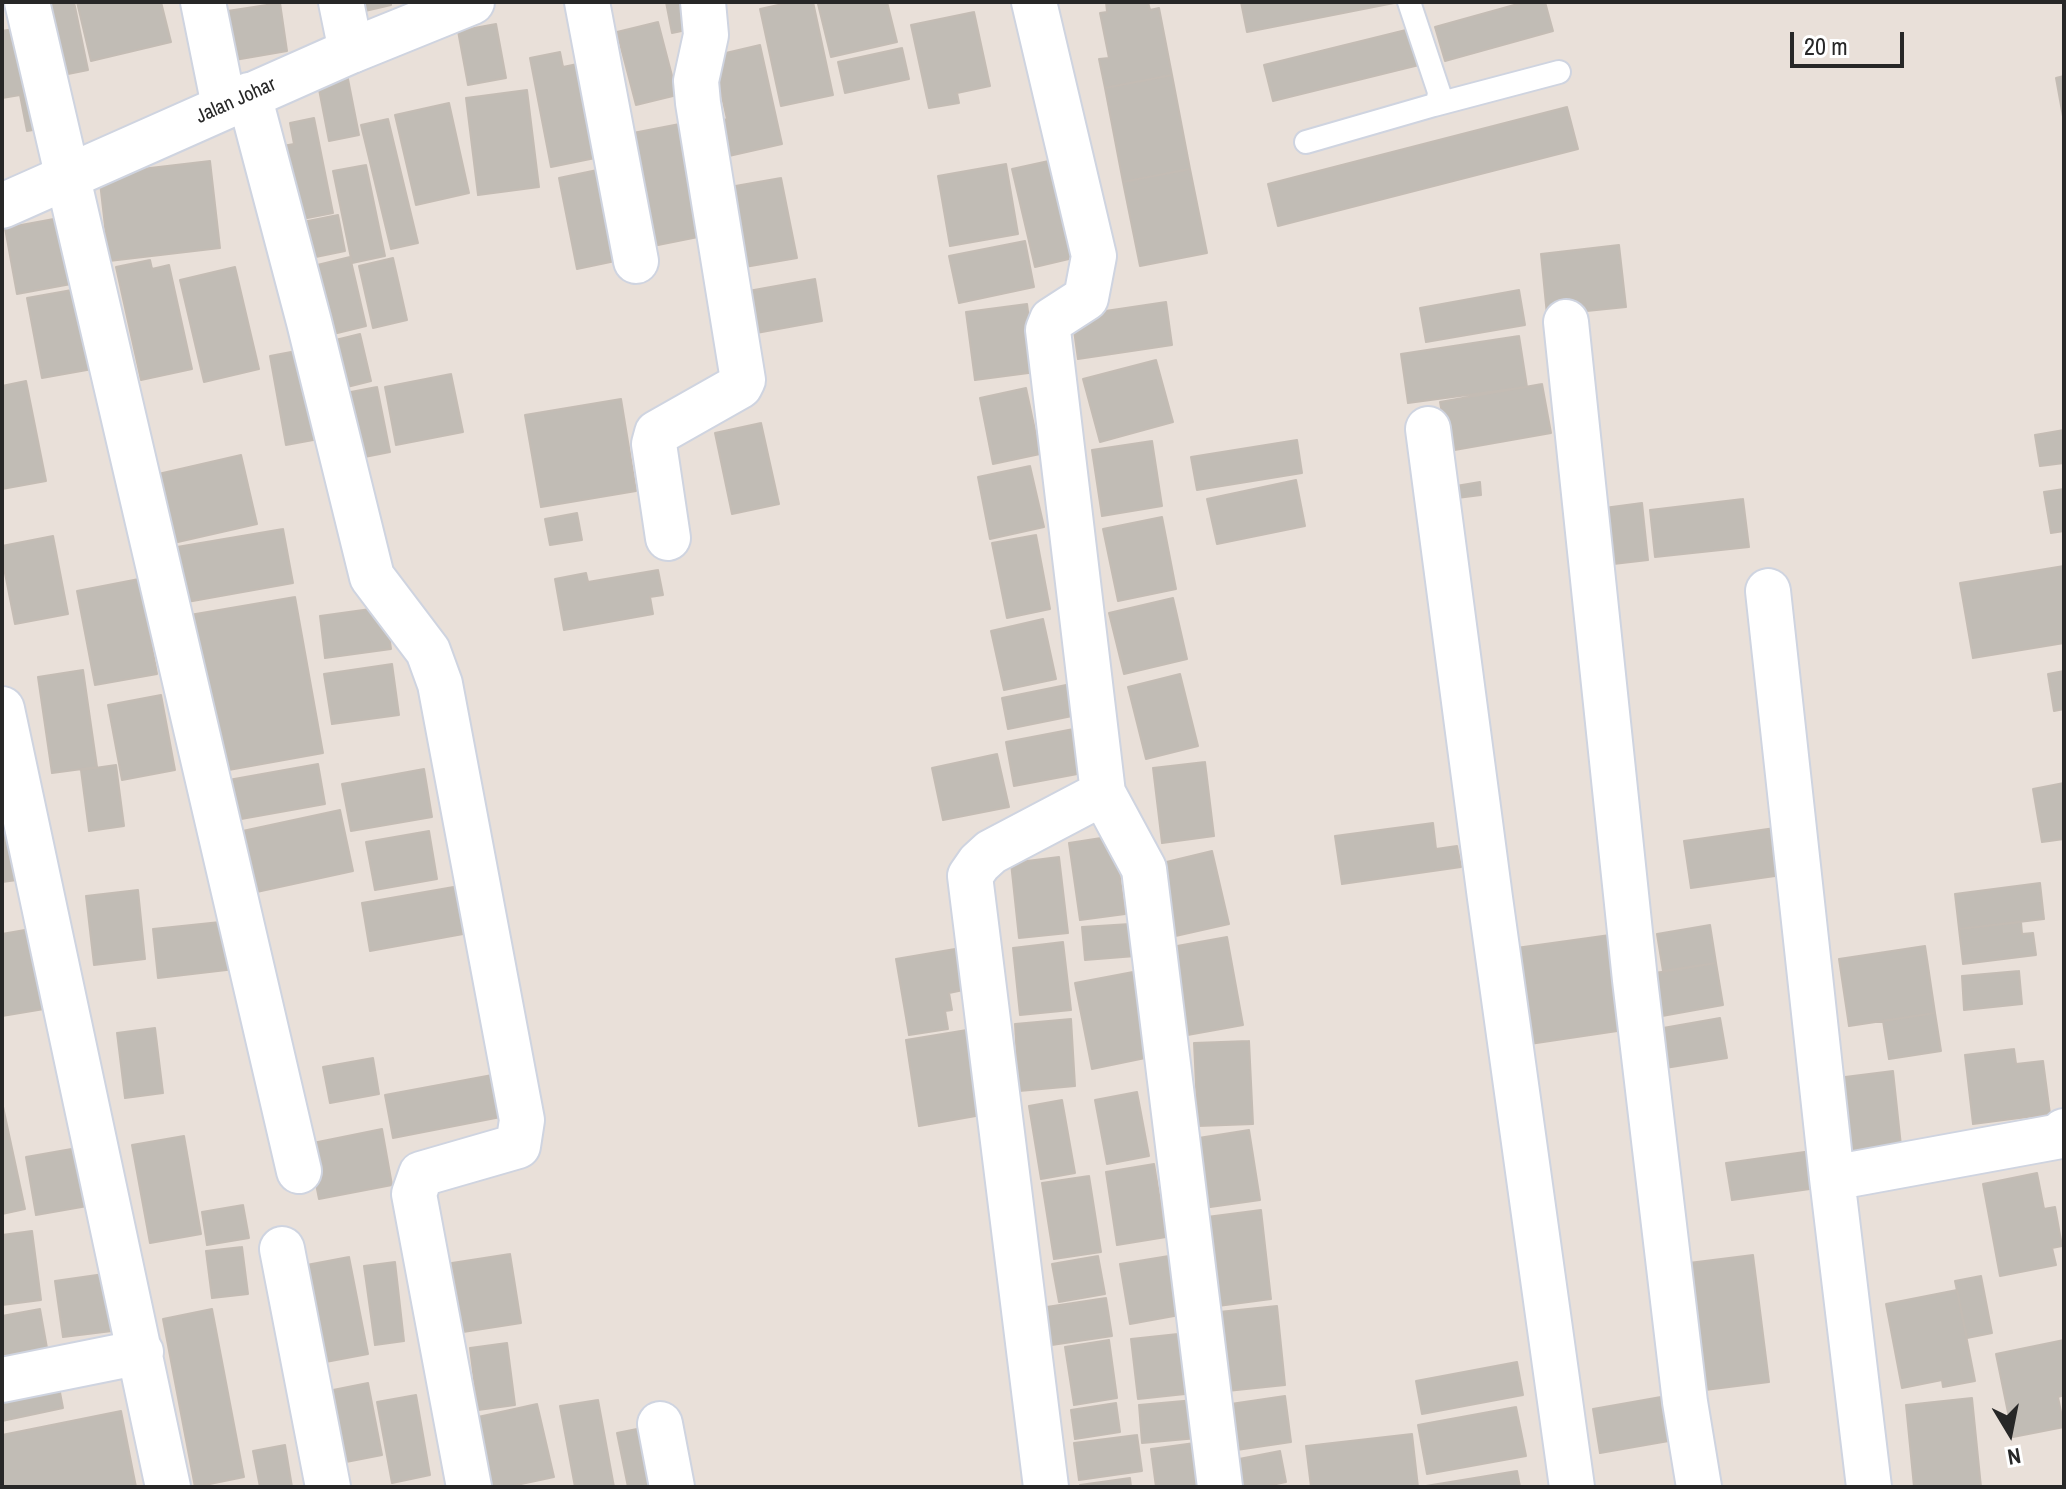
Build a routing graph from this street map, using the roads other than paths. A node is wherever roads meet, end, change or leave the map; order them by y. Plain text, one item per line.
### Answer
1 (27, 2) edge
2 (203, 2) edge
3 (341, 2) edge
4 (472, 2) edge
5 (587, 2) edge
6 (703, 2) edge
7 (1034, 2) edge
8 (1409, 2) edge
9 (351, 51) junction
10 (1559, 72) dead end
11 (237, 101) junction
12 (1434, 105) junction
13 (1306, 142) dead end
14 (68, 176) junction
15 (2, 206) edge
16 (636, 261) dead end
17 (1566, 322) dead end
18 (1428, 429) dead end
19 (668, 538) dead end
20 (1768, 591) dead end
21 (2, 709) edge
22 (1103, 793) junction
23 (2063, 1140) edge
24 (299, 1171) dead end
25 (1832, 1178) junction
26 (282, 1249) dead end
27 (141, 1352) junction
28 (2, 1380) edge
29 (660, 1424) dead end
30 (168, 1487) edge
31 (328, 1487) edge
32 (469, 1487) edge
33 (672, 1487) edge
34 (1046, 1487) edge
35 (1220, 1487) edge
36 (1572, 1487) edge
37 (1699, 1487) edge
38 (1869, 1487) edge

1 - 14 street
2 - 11 street
3 - 9 street
4 - 9 street, Jalan Johar
5 - 16 street
6 - 19 street
7 - 22 street
8 - 12 lane
9 - 11 street, Jalan Johar
10 - 12 lane
11 - 14 street, Jalan Johar
11 - 32 street
12 - 13 lane
14 - 15 street, Jalan Johar
14 - 24 street
17 - 37 street
18 - 36 street
20 - 25 street
21 - 27 street
22 - 34 street
22 - 35 street
23 - 25 street
25 - 38 street
26 - 31 street
27 - 28 street
27 - 30 street
29 - 33 street

